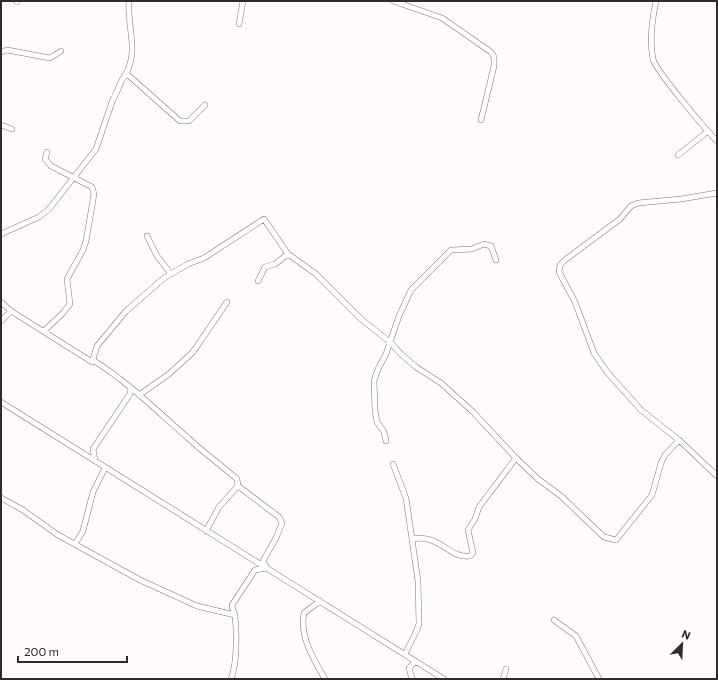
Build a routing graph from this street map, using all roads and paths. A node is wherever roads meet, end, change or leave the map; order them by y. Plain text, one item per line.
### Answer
1 (129, 1) edge
2 (243, 1) edge
3 (395, 1) edge
4 (656, 1) edge
5 (239, 24) dead end
6 (61, 51) dead end
7 (1, 52) edge
8 (127, 74) junction
9 (205, 105) dead end
10 (481, 120) dead end
11 (1, 125) edge
12 (12, 129) dead end
13 (707, 132) junction
14 (717, 141) edge
15 (47, 152) dead end
16 (678, 155) dead end
17 (74, 178) junction
18 (717, 193) edge
19 (1, 234) edge
20 (147, 236) dead end
21 (288, 254) junction
22 (496, 260) dead end
23 (171, 274) junction
24 (258, 281) dead end
25 (1, 302) edge
26 (227, 302) dead end
27 (11, 311) junction
28 (1, 321) edge
29 (44, 331) junction
30 (390, 342) junction
31 (92, 362) junction
32 (131, 388) junction
33 (130, 394) junction
34 (138, 394) junction
35 (1, 402) edge
36 (679, 440) junction
37 (386, 441) dead end
38 (516, 458) junction
39 (94, 461) junction
40 (393, 464) dead end
41 (105, 468) junction
42 (717, 476) edge
43 (238, 486) junction
44 (1, 498) edge
45 (206, 531) junction
46 (412, 539) junction
47 (75, 544) junction
48 (267, 568) junction
49 (320, 601) junction
50 (235, 614) junction
51 (554, 620) dead end
52 (405, 654) junction
53 (415, 662) junction
54 (506, 669) dead end
55 (231, 679) edge
56 (325, 679) edge
57 (412, 679) edge
58 (444, 679) edge
59 (503, 679) edge
60 (599, 679) edge

1 - 8 street
2 - 5 street
3 - 10 street
4 - 13 street
6 - 7 street
8 - 9 street
8 - 17 street
11 - 12 street
13 - 14 street
13 - 16 street
15 - 17 street
17 - 19 street
17 - 29 street
18 - 36 street
20 - 23 street
21 - 23 street
21 - 24 street
21 - 30 street
22 - 30 street
23 - 31 street
25 - 27 street
26 - 34 street
27 - 28 street
27 - 29 street
29 - 31 street
30 - 37 street
30 - 38 street
31 - 32 street
32 - 33 street
32 - 34 street
33 - 34 street
33 - 39 street
34 - 43 street
35 - 39 street
36 - 38 street
36 - 42 street
38 - 46 street
39 - 41 street
40 - 46 street
41 - 45 street
41 - 47 street
43 - 45 street
43 - 48 street
44 - 47 street
45 - 48 street
46 - 52 street
47 - 50 street
48 - 49 street
48 - 50 street
49 - 52 street
49 - 56 street
50 - 55 street
51 - 60 street
52 - 53 street
53 - 57 street
53 - 58 street
54 - 59 street

